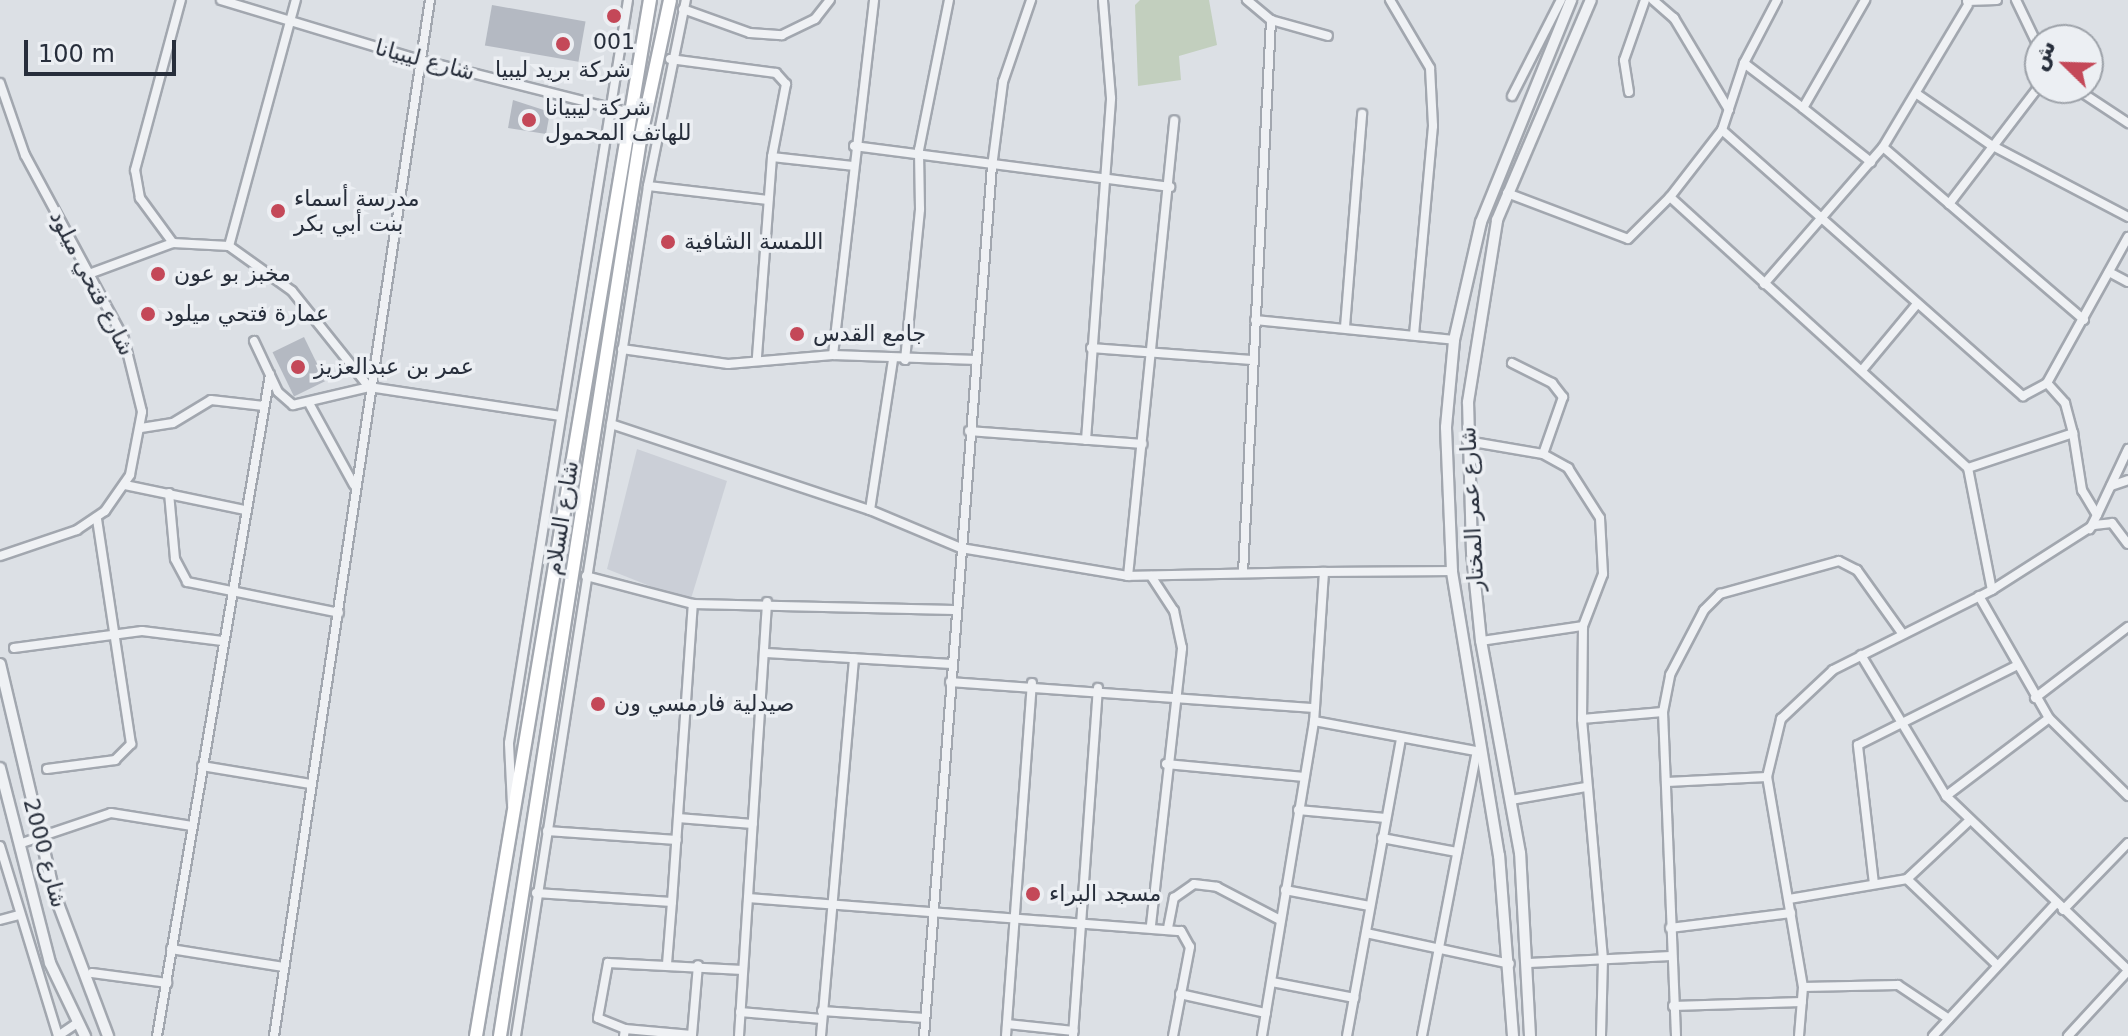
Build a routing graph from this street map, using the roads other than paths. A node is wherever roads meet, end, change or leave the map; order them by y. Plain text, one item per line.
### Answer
1 (181, 0) edge
2 (221, 0) edge
3 (296, 0) edge
4 (430, 0) edge
5 (628, 0) edge
6 (650, 0) edge
7 (670, 0) edge
8 (830, 0) edge
9 (874, 0) edge
10 (949, 0) edge
11 (1031, 0) edge
12 (1103, 0) edge
13 (1247, 0) edge
14 (1390, 0) edge
15 (1561, 0) edge
16 (1571, 0) edge
17 (1591, 0) edge
18 (1645, 0) edge
19 (1653, 0) edge
20 (1777, 0) edge
21 (1865, 0) edge
22 (1997, 0) edge
23 (2016, 0) edge
24 (1967, 3) edge
25 (684, 5) edge
26 (1271, 20) junction
27 (291, 21) junction
28 (2028, 24) edge
29 (1328, 36) dead end
30 (417, 59) junction
31 (670, 59) junction
32 (1744, 63) junction
33 (0, 83) edge
34 (1629, 92) dead end
35 (1917, 94) junction
36 (1512, 96) dead end
37 (2024, 104) edge
38 (2099, 104) edge
39 (611, 108) junction
40 (1803, 108) junction
41 (1729, 110) junction
42 (630, 113) junction
43 (1362, 114) dead end
44 (1174, 120) dead end
45 (2128, 123) edge
46 (1722, 130) junction
47 (1991, 145) junction
48 (854, 146) junction
49 (1883, 147) junction
50 (919, 150) junction
51 (772, 157) junction
52 (1871, 162) junction
53 (853, 166) junction
54 (992, 167) junction
55 (1101, 182) junction
56 (648, 186) junction
57 (1170, 187) junction
58 (1507, 193) junction
59 (1670, 197) junction
60 (768, 200) junction
61 (1949, 204) junction
62 (2128, 217) edge
63 (1820, 219) junction
64 (2128, 237) edge
65 (173, 243) junction
66 (229, 246) junction
67 (2109, 272) junction
68 (89, 274) junction
69 (2128, 282) edge
70 (1764, 284) junction
71 (1917, 304) junction
72 (1255, 320) junction
73 (2084, 320) junction
74 (1345, 327) junction
75 (1414, 335) junction
76 (1454, 340) junction
77 (254, 341) dead end
78 (1091, 348) junction
79 (622, 349) junction
80 (1151, 354) junction
81 (833, 355) junction
82 (757, 358) junction
83 (893, 360) junction
84 (905, 360) junction
85 (977, 360) junction
86 (1252, 360) junction
87 (1512, 363) dead end
88 (1863, 369) junction
89 (270, 375) junction
90 (2047, 383) junction
91 (369, 387) junction
92 (310, 405) junction
93 (264, 406) junction
94 (561, 416) junction
95 (611, 424) junction
96 (141, 428) junction
97 (969, 431) junction
98 (2073, 433) junction
99 (1086, 440) junction
100 (1467, 441) junction
101 (1143, 444) junction
102 (2128, 449) edge
103 (1543, 454) junction
104 (1968, 468) junction
105 (2128, 480) edge
106 (125, 485) junction
107 (2111, 486) junction
108 (356, 487) junction
109 (169, 493) junction
110 (245, 510) junction
111 (870, 510) junction
112 (2097, 515) junction
113 (97, 518) junction
114 (2125, 528) edge
115 (2090, 530) junction
116 (2128, 544) edge
117 (961, 548) junction
118 (0, 556) edge
119 (1452, 571) junction
120 (1324, 572) junction
121 (1243, 573) junction
122 (586, 576) junction
123 (1128, 576) junction
124 (1151, 576) junction
125 (1992, 590) junction
126 (230, 594) junction
127 (1979, 596) junction
128 (767, 602) junction
129 (693, 604) junction
130 (954, 610) junction
131 (339, 613) junction
132 (1583, 626) junction
133 (2128, 627) edge
134 (119, 633) junction
135 (1902, 633) junction
136 (222, 641) junction
137 (1481, 641) junction
138 (14, 648) dead end
139 (766, 653) junction
140 (1861, 655) junction
141 (854, 658) junction
142 (0, 664) edge
143 (952, 664) junction
144 (2016, 666) junction
145 (950, 682) junction
146 (1032, 683) junction
147 (1098, 688) junction
148 (1173, 694) junction
149 (2035, 698) junction
150 (1314, 708) junction
151 (1663, 712) junction
152 (2049, 718) junction
153 (1582, 719) junction
154 (1314, 721) junction
155 (1900, 722) junction
156 (1401, 738) junction
157 (1479, 751) junction
158 (1166, 764) junction
159 (202, 766) junction
160 (47, 769) dead end
161 (1, 774) edge
162 (1304, 777) junction
163 (1767, 777) junction
164 (1667, 782) junction
165 (311, 784) junction
166 (1586, 787) junction
167 (1946, 796) junction
168 (2128, 796) edge
169 (1511, 800) junction
170 (1298, 810) junction
171 (514, 817) junction
172 (678, 818) junction
173 (1386, 818) junction
174 (1968, 822) junction
175 (753, 824) junction
176 (192, 826) junction
177 (547, 831) junction
178 (1382, 838) junction
179 (40, 839) junction
180 (677, 840) junction
181 (2128, 843) edge
182 (19, 844) junction
183 (0, 846) edge
184 (1457, 852) junction
185 (1520, 853) junction
186 (1499, 856) junction
187 (1907, 879) junction
188 (1874, 884) junction
189 (1285, 890) junction
190 (536, 893) junction
191 (748, 898) junction
192 (1789, 899) junction
193 (672, 902) junction
194 (831, 904) junction
195 (1370, 906) junction
196 (2060, 906) junction
197 (932, 910) junction
198 (1791, 913) junction
199 (19, 915) junction
200 (1014, 915) junction
201 (1083, 919) junction
202 (0, 920) edge
203 (1280, 920) junction
204 (1151, 925) junction
205 (1168, 928) junction
206 (1670, 928) junction
207 (1366, 933) junction
208 (1439, 945) junction
209 (171, 949) junction
210 (1671, 956) junction
211 (1603, 959) junction
212 (1529, 963) junction
213 (667, 964) junction
214 (1511, 964) junction
215 (698, 965) junction
216 (1997, 965) junction
217 (284, 967) junction
218 (743, 970) junction
219 (2128, 970) edge
220 (92, 973) dead end
221 (1272, 982) junction
222 (167, 983) junction
223 (1803, 987) junction
224 (1180, 994) junction
225 (1354, 998) junction
226 (1802, 1002) junction
227 (1673, 1006) junction
228 (740, 1012) junction
229 (1266, 1013) junction
230 (822, 1015) junction
231 (925, 1018) junction
232 (1949, 1019) junction
233 (77, 1023) junction
234 (1007, 1024) junction
235 (2075, 1028) junction
236 (625, 1032) edge
237 (1073, 1033) edge
238 (692, 1035) edge
239 (58, 1036) edge
240 (85, 1036) edge
241 (108, 1036) edge
242 (157, 1036) edge
243 (274, 1036) edge
244 (476, 1036) edge
245 (500, 1036) edge
246 (516, 1036) edge
247 (739, 1036) edge
248 (821, 1036) edge
249 (924, 1036) edge
250 (1006, 1036) edge
251 (1173, 1036) edge
252 (1262, 1036) edge
253 (1347, 1036) edge
254 (1422, 1036) edge
255 (1513, 1036) edge
256 (1530, 1036) edge
257 (1601, 1036) edge
258 (1676, 1036) edge
259 (1799, 1036) edge
260 (1933, 1036) edge
261 (2068, 1036) edge
262 (2084, 1036) edge

1 - 65 street
2 - 27 street, شارع ليبيانا
3 - 27 street
4 - 30 street
5 - 39 street
6 - 42 highway, شارع السلام
7 - 245 highway, شارع السلام
8 - 25 street
9 - 48 street
10 - 50 street
11 - 54 street
12 - 55 street
13 - 26 street
14 - 75 street
15 - 36 street
16 - 76 street, شارع عمر المختار
17 - 58 street, شارع عمر المختار
18 - 34 street
19 - 41 street
20 - 32 street
21 - 40 street
22 - 24 street
23 - 28 street
24 - 35 street
25 - 31 street
26 - 29 street
26 - 72 street
27 - 30 street, شارع ليبيانا
27 - 66 street
30 - 39 street, شارع ليبيانا
30 - 91 street
31 - 51 street
31 - 56 street
32 - 40 street
32 - 41 street
33 - 68 street, شارع فتحي ميلود
35 - 47 street
35 - 49 street
37 - 47 street
38 - 45 street
39 - 42 street, شارع ليبيانا
39 - 94 street
40 - 52 street
41 - 46 street
42 - 171 highway, شارع السلام
43 - 74 street
44 - 57 street
46 - 59 street
46 - 63 street
47 - 61 street
47 - 62 street
48 - 50 street
48 - 53 street
49 - 52 street
49 - 61 street
50 - 54 street
50 - 84 street
51 - 53 street
51 - 60 street
52 - 63 street
53 - 81 street
54 - 55 street
54 - 85 street
55 - 57 street
55 - 78 street
56 - 60 street
56 - 79 street
57 - 80 street
58 - 59 street
58 - 100 street, شارع عمر المختار
59 - 70 street
60 - 82 street
61 - 73 street
63 - 70 street
63 - 71 street
64 - 67 street
65 - 66 street
65 - 68 street
66 - 91 street
67 - 69 street
67 - 73 street
68 - 96 street, شارع فتحي ميلود
70 - 88 street
71 - 88 street
71 - 90 street
72 - 74 street
72 - 86 street
73 - 90 street
74 - 75 street
75 - 76 street
76 - 119 street, شارع عمر المختار
77 - 89 street
78 - 80 street
78 - 99 street
79 - 82 street
79 - 95 street
80 - 86 street
80 - 101 street
81 - 82 street
81 - 83 street
83 - 84 street
83 - 111 street
84 - 85 street
85 - 97 street
86 - 121 street
87 - 103 street
88 - 104 street
89 - 92 street
89 - 93 street
90 - 98 street
91 - 92 street
91 - 94 street
91 - 108 street
92 - 108 street
93 - 96 street
93 - 110 street
94 - 171 street
95 - 111 street
95 - 122 street
96 - 106 street, شارع فتحي ميلود
97 - 99 street
97 - 117 street
98 - 104 street
98 - 112 street
99 - 101 street
100 - 103 street
100 - 137 street, شارع عمر المختار
101 - 123 street
102 - 107 street
103 - 132 street
104 - 125 street
105 - 107 street
106 - 109 street
106 - 113 street, شارع فتحي ميلود
107 - 112 street
108 - 131 street
109 - 110 street
109 - 126 street
110 - 126 street
111 - 117 street
112 - 115 street
113 - 118 street, شارع فتحي ميلود
113 - 134 street
114 - 115 street
114 - 116 street
115 - 125 street
117 - 123 street
117 - 130 street
119 - 120 street
119 - 157 street, شارع عمر المختار
120 - 121 street
120 - 150 street
121 - 124 street
122 - 129 street
122 - 177 street
123 - 124 street
124 - 148 street
125 - 127 street
126 - 131 street
126 - 136 street
127 - 135 street
127 - 144 street
128 - 129 street
128 - 130 street
128 - 139 street
129 - 172 street
130 - 143 street
131 - 165 street
132 - 137 street
132 - 153 street
133 - 149 street
134 - 136 street
134 - 138 street
134 - 160 street
135 - 140 street
135 - 151 street
136 - 159 street
137 - 169 street, شارع عمر المختار
139 - 141 street
139 - 175 street
140 - 155 street
140 - 163 street
141 - 143 street
141 - 194 street
142 - 179 street, شارع 2000
143 - 145 street
144 - 149 street
144 - 155 street
145 - 146 street
145 - 197 street
146 - 147 street
146 - 200 street
147 - 148 street
147 - 201 street
148 - 150 street
148 - 158 street
149 - 152 street
150 - 154 street
151 - 153 street
151 - 164 street
152 - 167 street
152 - 168 street
153 - 166 street
154 - 156 street
154 - 162 street
155 - 167 street
155 - 188 street
156 - 157 street
156 - 173 street
157 - 184 street
157 - 186 street, شارع عمر المختار
158 - 162 street
158 - 204 street
159 - 165 street
159 - 176 street
161 - 182 street
162 - 170 street
163 - 164 street
163 - 192 street
164 - 206 street
165 - 217 street
166 - 169 street
166 - 211 street
167 - 174 street
169 - 185 street, شارع عمر المختار
170 - 173 street
170 - 189 street
171 - 244 highway, شارع السلام
172 - 175 street
172 - 180 street
173 - 178 street
174 - 187 street
174 - 196 street
175 - 191 street
176 - 179 street
176 - 209 street
177 - 180 street
177 - 190 street
178 - 184 street
178 - 195 street
179 - 182 street
179 - 241 street, شارع 2000
180 - 193 street
181 - 196 street
182 - 233 street
183 - 199 street
184 - 208 street
185 - 186 street
185 - 212 street, شارع عمر المختار
186 - 214 street, شارع عمر المختار
187 - 188 street
187 - 216 street
188 - 192 street
189 - 195 street
189 - 203 street
190 - 193 street
190 - 246 street
191 - 194 street
191 - 218 street
192 - 198 street
193 - 213 street
194 - 197 street
194 - 230 street
195 - 207 street
196 - 216 street
196 - 219 street
197 - 200 street
197 - 231 street
198 - 206 street
198 - 223 street
199 - 202 street
199 - 239 street
200 - 201 street
200 - 234 street
201 - 204 street
201 - 237 street
203 - 205 street
203 - 221 street
204 - 205 street
205 - 224 street
206 - 210 street
207 - 208 street
207 - 225 street
208 - 214 street
208 - 254 street
209 - 217 street
209 - 222 street
210 - 211 street
210 - 227 street
211 - 212 street
211 - 257 street
212 - 256 street, شارع عمر المختار
213 - 215 street
213 - 236 street
214 - 255 street, شارع عمر المختار
215 - 218 street
215 - 238 street
216 - 232 street
217 - 243 street
218 - 228 street
219 - 235 street
220 - 222 street
221 - 225 street
221 - 229 street
222 - 242 street
223 - 226 street
223 - 232 street
224 - 229 street
224 - 251 street
225 - 253 street
226 - 227 street
226 - 259 street
227 - 258 street
228 - 230 street
228 - 247 street
229 - 252 street
230 - 231 street
230 - 248 street
231 - 249 street
232 - 260 street
233 - 239 street
233 - 240 street
234 - 237 street
234 - 250 street
235 - 261 street
235 - 262 street
236 - 238 street

